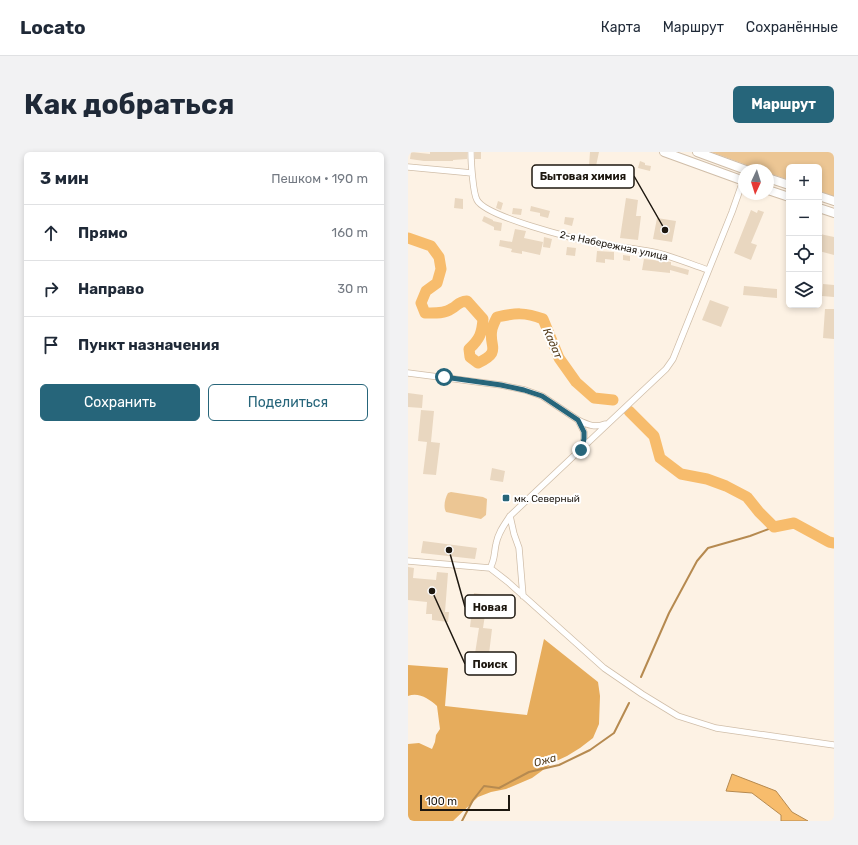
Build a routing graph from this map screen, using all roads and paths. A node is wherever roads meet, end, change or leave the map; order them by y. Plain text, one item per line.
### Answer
1 (471, 152) edge
2 (664, 152) edge
3 (697, 152) edge
4 (408, 167) edge
5 (738, 167) edge
6 (472, 173) junction
7 (738, 178) edge
8 (774, 180) edge
9 (786, 184) edge
10 (774, 192) edge
11 (738, 196) edge
12 (786, 196) edge
13 (822, 197) edge
14 (834, 201) edge
15 (822, 209) edge
16 (834, 213) edge
17 (708, 270) junction
18 (408, 373) edge
19 (578, 420) junction
20 (608, 423) junction
21 (581, 450) junction
22 (510, 516) junction
23 (408, 560) edge
24 (490, 568) junction
25 (523, 596) junction
26 (834, 745) edge

1 - 6 street
2 - 7 street
3 - 5 street
4 - 6 street
6 - 17 street, 2-я Набережная улица
8 - 9 street
10 - 12 street
11 - 17 street
13 - 14 street
15 - 16 street
17 - 20 street
18 - 19 street
19 - 20 street
19 - 21 street
20 - 21 street
21 - 22 street
22 - 24 street
22 - 25 street
23 - 24 street
24 - 25 street
25 - 26 street

